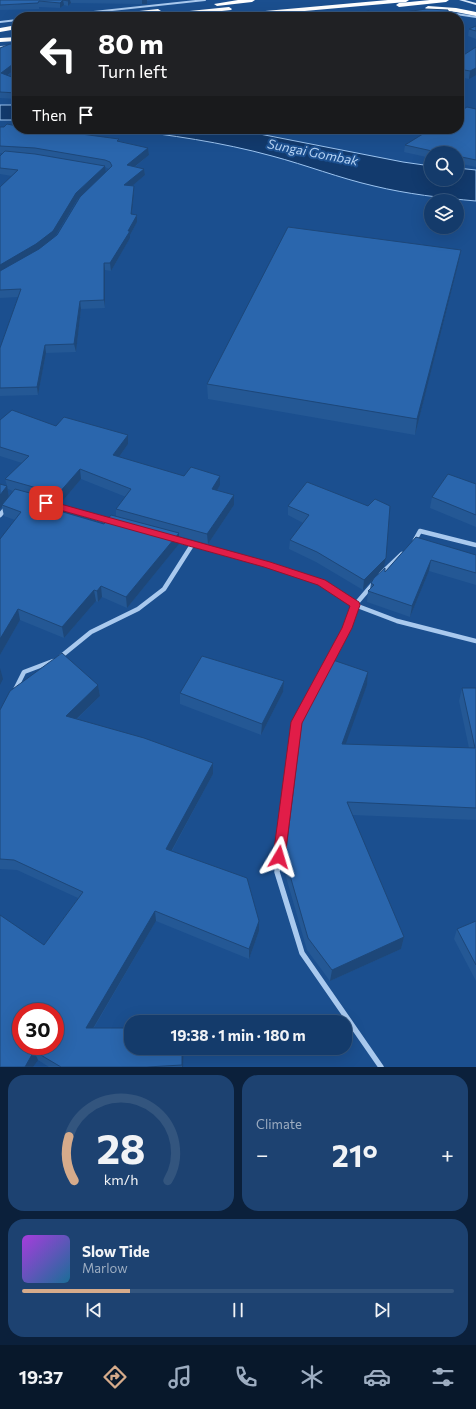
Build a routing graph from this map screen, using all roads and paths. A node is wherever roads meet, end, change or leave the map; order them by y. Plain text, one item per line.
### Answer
1 (205, 0) edge
2 (252, 0) edge
3 (335, 0) edge
4 (406, 0) edge
5 (446, 0) edge
6 (461, 0) edge
7 (476, 4) edge
8 (357, 10) junction
9 (417, 11) edge
10 (423, 11) edge
11 (93, 12) edge
12 (146, 12) edge
13 (194, 12) edge
14 (274, 12) edge
15 (337, 12) edge
16 (401, 12) edge
17 (440, 12) edge
18 (457, 12) edge
19 (464, 13) edge
20 (464, 14) edge
21 (476, 15) edge
22 (12, 21) edge
23 (0, 22) edge
24 (12, 30) edge
25 (0, 31) edge
26 (12, 38) edge
27 (0, 39) edge
28 (12, 46) edge
29 (0, 47) edge
30 (47, 504) edge
31 (8, 505) edge
32 (0, 515) edge
33 (115, 523) edge
34 (169, 538) edge
35 (415, 542) junction
36 (422, 544) edge
37 (192, 545) junction
38 (476, 545) edge
39 (410, 546) edge
40 (405, 551) edge
41 (380, 576) edge
42 (375, 581) edge
43 (355, 605) junction
44 (476, 641) edge
45 (13, 693) edge
46 (311, 695) edge
47 (307, 702) edge
48 (381, 1067) edge

1 - 11 street
2 - 12 highway
3 - 13 highway
4 - 14 highway
5 - 8 highway
6 - 7 street
8 - 15 highway
8 - 18 highway
9 - 16 street
10 - 17 street
19 - 21 highway
20 - 21 street
22 - 23 street
24 - 25 highway
26 - 27 highway
28 - 29 street
30 - 33 street
31 - 32 street
34 - 37 street
35 - 36 street
35 - 38 street
35 - 39 street
37 - 43 street
37 - 45 street
40 - 41 street
42 - 43 street
43 - 44 street
43 - 46 street
47 - 48 street

